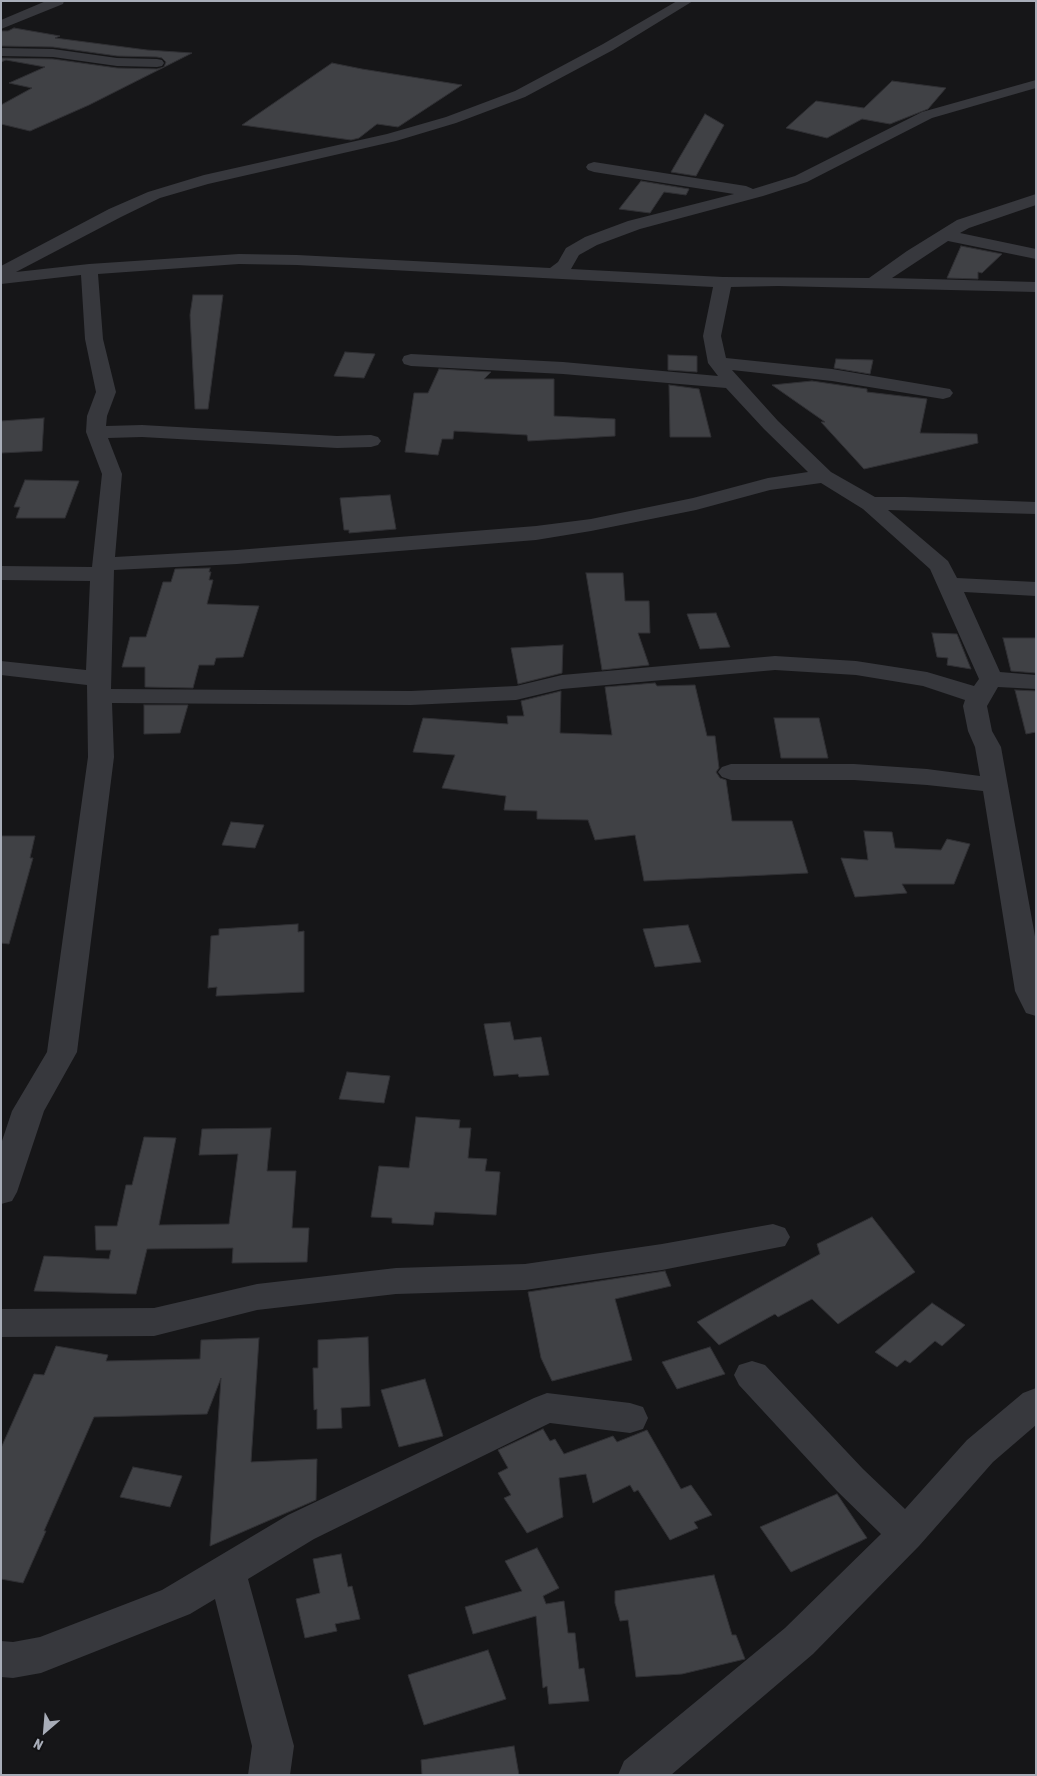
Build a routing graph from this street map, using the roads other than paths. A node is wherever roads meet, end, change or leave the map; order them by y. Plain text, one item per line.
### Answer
1 (58, 1) edge
2 (687, 1) edge
3 (1, 25) edge
4 (1, 52) edge
5 (157, 64) dead end
6 (1036, 84) edge
7 (594, 167) dead end
8 (757, 193) junction
9 (1036, 199) edge
10 (945, 235) junction
11 (1036, 254) edge
12 (89, 269) junction
13 (1, 273) edge
14 (553, 274) junction
15 (1, 279) edge
16 (723, 282) junction
17 (875, 282) junction
18 (1036, 287) edge
19 (411, 360) dead end
20 (718, 364) junction
21 (732, 383) junction
22 (944, 393) dead end
23 (96, 432) junction
24 (371, 441) dead end
25 (824, 476) junction
26 (871, 504) junction
27 (1036, 508) edge
28 (103, 569) junction
29 (1, 573) edge
30 (950, 584) junction
31 (1036, 590) edge
32 (1, 668) edge
33 (1036, 682) edge
34 (99, 688) junction
35 (985, 688) junction
36 (731, 772) dead end
37 (994, 785) junction
38 (1036, 1006) edge
39 (1, 1192) edge
40 (773, 1237) dead end
41 (1, 1323) edge
42 (752, 1375) dead end
43 (1036, 1402) edge
44 (630, 1418) dead end
45 (906, 1534) junction
46 (227, 1571) junction
47 (1, 1659) edge
48 (269, 1775) edge
49 (639, 1775) edge

1 - 3 street
2 - 13 street
4 - 5 street
6 - 8 street
7 - 8 street
8 - 14 street
9 - 10 street
10 - 11 street
10 - 17 street
12 - 14 street
12 - 15 street
12 - 23 street
14 - 16 street
16 - 17 street
16 - 20 street
17 - 18 street
19 - 21 street
20 - 21 street
20 - 22 street
21 - 25 street
23 - 24 street
23 - 28 street
25 - 26 street
25 - 28 street
26 - 27 street
26 - 30 street
28 - 29 street
28 - 34 street
30 - 31 street
30 - 35 street
32 - 34 street
33 - 35 street
34 - 35 street
34 - 39 street
35 - 37 street
36 - 37 street
37 - 38 street
40 - 41 street
42 - 45 street
43 - 45 street
44 - 46 street
45 - 49 street
46 - 47 street
46 - 48 street

